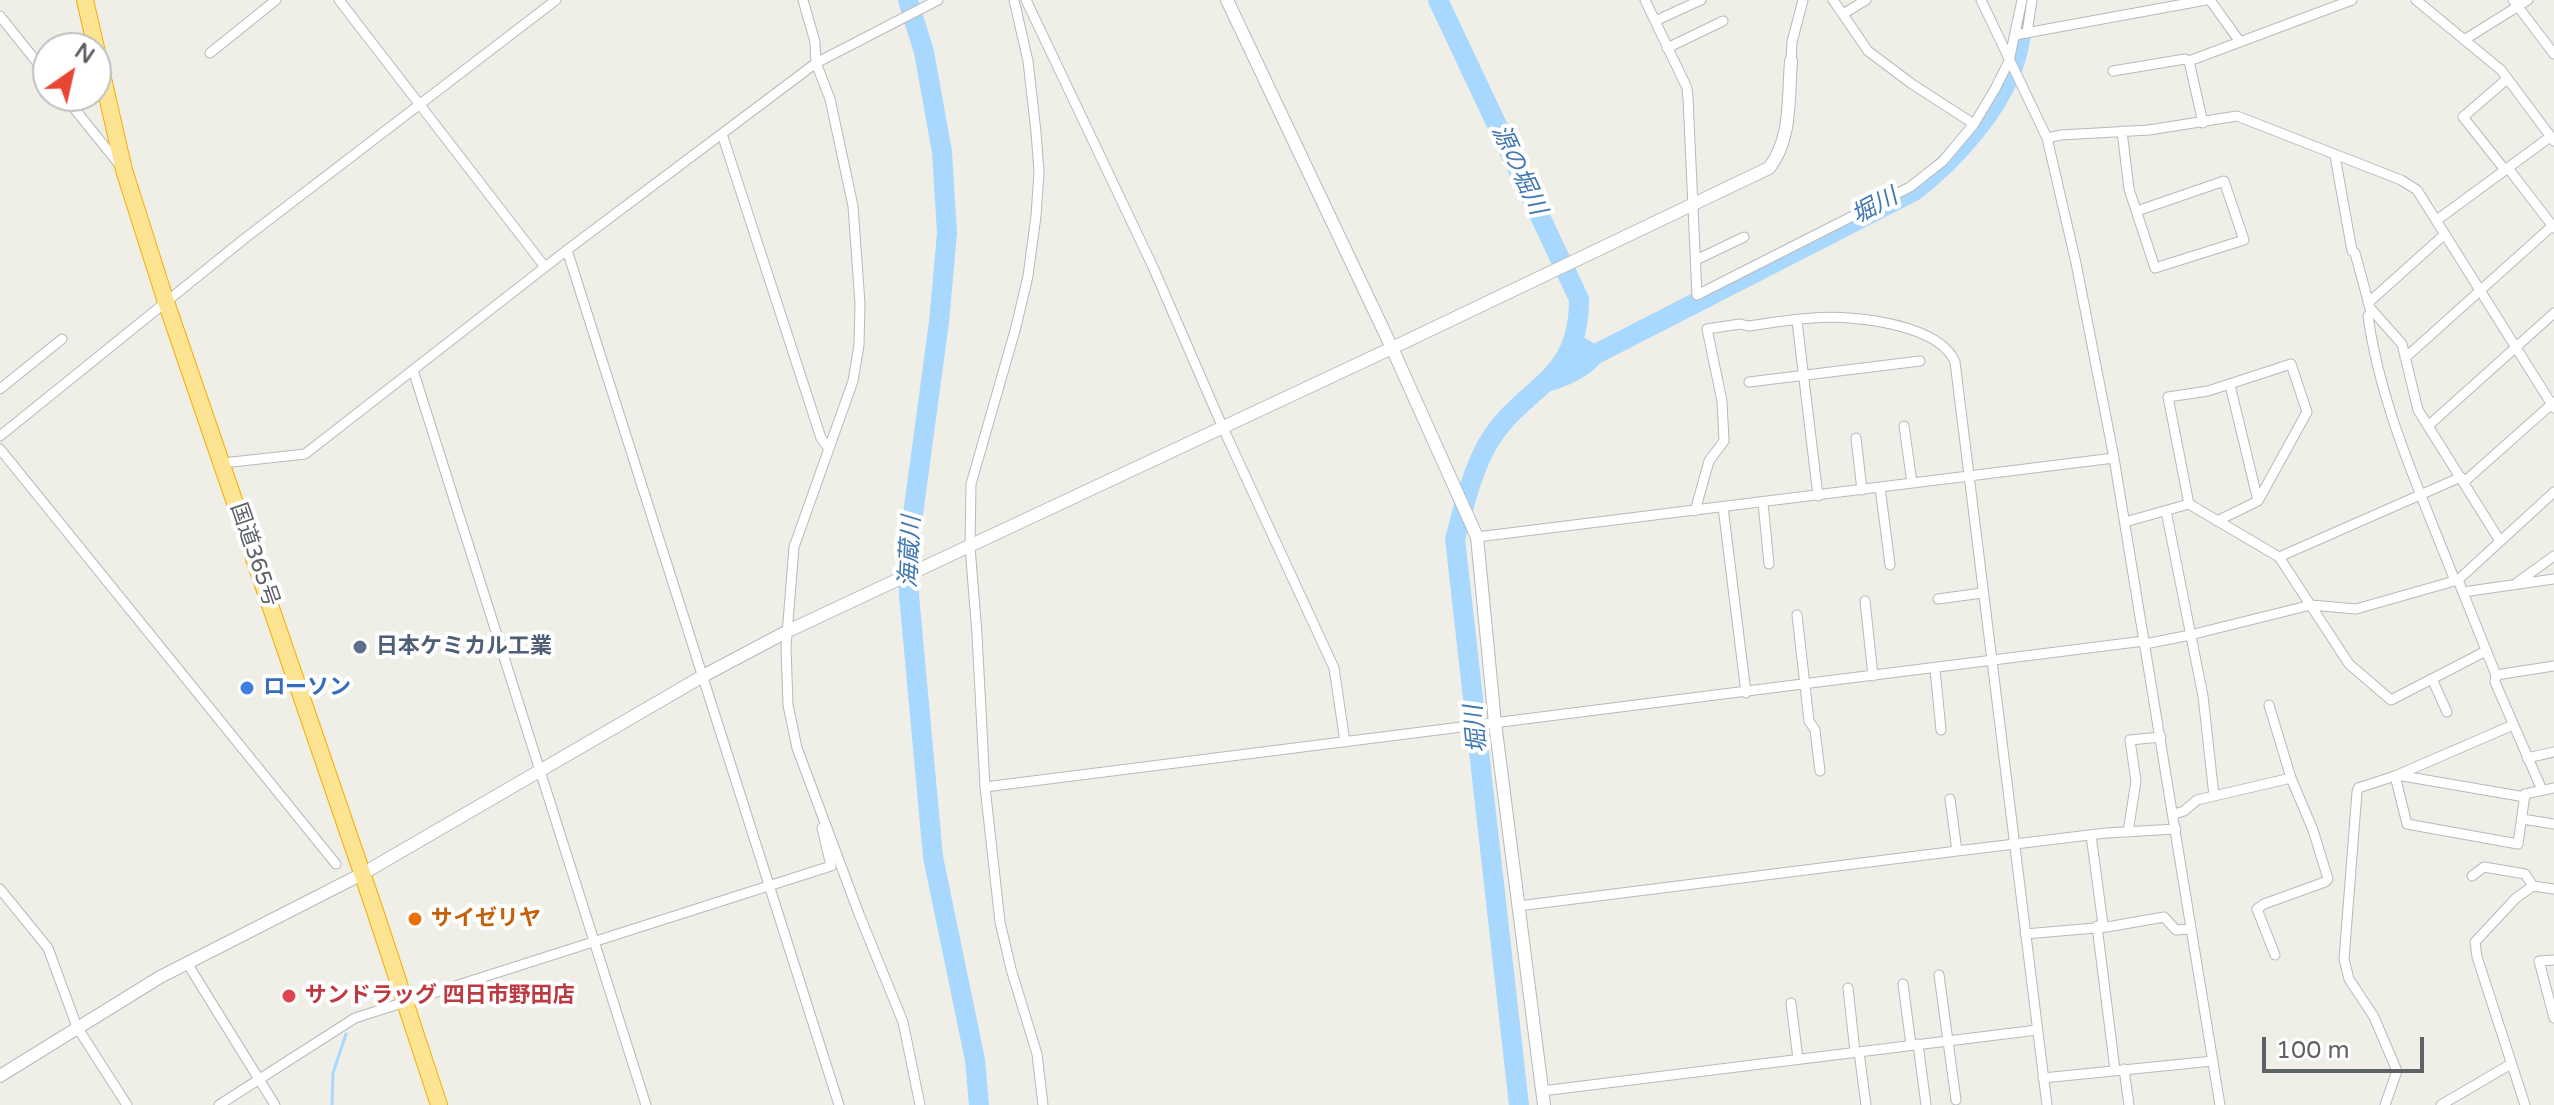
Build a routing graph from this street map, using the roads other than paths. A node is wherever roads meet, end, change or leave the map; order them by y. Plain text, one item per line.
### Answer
1 (85, 0) edge
2 (276, 0) edge
3 (339, 0) edge
4 (556, 0) edge
5 (803, 0) edge
6 (938, 0) edge
7 (1014, 0) edge
8 (1026, 0) edge
9 (1227, 0) edge
10 (1645, 0) edge
11 (1701, 0) edge
12 (1803, 0) edge
13 (1833, 0) edge
14 (1866, 0) edge
15 (1981, 0) edge
16 (2022, 0) edge
17 (2032, 0) edge
18 (2208, 0) edge
19 (2352, 0) edge
20 (2416, 0) edge
21 (2520, 2) edge
22 (1843, 14) junction
23 (0, 16) edge
24 (1655, 21) junction
25 (1723, 21) dead end
26 (2021, 34) junction
27 (2464, 40) junction
28 (2240, 42) junction
29 (1667, 48) junction
30 (210, 53) dead end
31 (2554, 54) edge
32 (32, 56) edge
33 (1791, 61) joint
34 (2009, 61) junction
35 (2189, 61) junction
36 (816, 63) junction
37 (2113, 71) dead end
38 (2507, 79) junction
39 (420, 104) junction
40 (77, 112) edge
41 (2203, 123) junction
42 (1974, 124) junction
43 (2122, 131) junction
44 (722, 134) junction
45 (2047, 138) junction
46 (2552, 139) edge
47 (2335, 156) junction
48 (2506, 169) junction
49 (124, 170) junction
50 (1693, 204) junction
51 (2137, 211) junction
52 (2437, 220) junction
53 (2553, 227) edge
54 (2445, 234) junction
55 (1744, 237) dead end
56 (567, 250) junction
57 (1696, 260) junction
58 (545, 267) junction
59 (2480, 291) junction
60 (166, 302) junction
61 (2369, 306) junction
62 (2554, 313) edge
63 (1797, 321) junction
64 (62, 339) dead end
65 (1392, 348) junction
66 (2515, 348) junction
67 (2405, 358) junction
68 (1920, 361) dead end
69 (413, 370) junction
70 (1804, 374) junction
71 (1749, 382) dead end
72 (2230, 385) junction
73 (0, 389) edge
74 (2553, 405) edge
75 (1904, 426) dead end
76 (2428, 426) junction
77 (1223, 428) junction
78 (0, 436) edge
79 (1856, 438) dead end
80 (0, 449) edge
81 (829, 449) junction
82 (2114, 458) junction
83 (223, 463) junction
84 (1968, 477) junction
85 (2462, 480) junction
86 (1912, 483) junction
87 (1880, 487) junction
88 (1862, 490) junction
89 (2554, 492) edge
90 (2421, 494) junction
91 (1818, 496) junction
92 (2258, 501) junction
93 (1763, 503) junction
94 (2189, 504) junction
95 (1723, 507) junction
96 (1695, 511) junction
97 (2166, 511) junction
98 (2217, 521) junction
99 (2125, 522) junction
100 (1477, 537) junction
101 (2500, 541) junction
102 (970, 547) junction
103 (2554, 556) edge
104 (2279, 557) junction
105 (1769, 564) dead end
106 (1890, 565) dead end
107 (2554, 579) edge
108 (2456, 580) junction
109 (2516, 584) junction
110 (2463, 592) junction
111 (1982, 593) junction
112 (1938, 599) dead end
113 (1865, 601) dead end
114 (2311, 605) junction
115 (1797, 615) dead end
116 (788, 631) junction
117 (2190, 635) junction
118 (2145, 642) junction
119 (2486, 651) junction
120 (1990, 662) junction
121 (2554, 666) edge
122 (1935, 669) junction
123 (2496, 675) junction
124 (703, 676) junction
125 (1873, 676) junction
126 (2432, 679) junction
127 (1805, 686) junction
128 (1746, 693) junction
129 (2269, 705) dead end
130 (2447, 712) dead end
131 (1493, 724) junction
132 (2513, 725) junction
133 (1941, 730) dead end
134 (2161, 737) junction
135 (1345, 742) junction
136 (2554, 752) edge
137 (2527, 758) junction
138 (539, 771) junction
139 (1820, 771) dead end
140 (2396, 776) junction
141 (2291, 778) junction
142 (985, 787) junction
143 (2554, 788) edge
144 (2542, 790) junction
145 (2214, 796) junction
146 (2525, 797) junction
147 (1950, 799) dead end
148 (818, 802) junction
149 (2174, 814) junction
150 (2522, 819) junction
151 (2554, 824) edge
152 (2176, 829) junction
153 (2128, 832) junction
154 (2091, 835) junction
155 (2014, 845) junction
156 (1957, 851) junction
157 (336, 864) dead end
158 (362, 874) junction
159 (2472, 876) dead end
160 (769, 885) junction
161 (2533, 886) junction
162 (0, 889) edge
163 (2554, 889) edge
164 (1518, 906) junction
165 (2100, 926) junction
166 (2190, 929) junction
167 (2025, 934) junction
168 (595, 942) junction
169 (2275, 955) dead end
170 (2554, 960) edge
171 (187, 963) junction
172 (1939, 975) dead end
173 (1903, 984) dead end
174 (1848, 988) dead end
175 (404, 1001) junction
176 (1791, 1003) dead end
177 (2554, 1018) edge
178 (77, 1027) junction
179 (2037, 1030) junction
180 (1948, 1040) junction
181 (1915, 1045) junction
182 (1857, 1052) junction
183 (1798, 1059) junction
184 (2213, 1061) junction
185 (2511, 1064) junction
186 (2120, 1069) junction
187 (0, 1076) edge
188 (2043, 1078) junction
189 (259, 1080) junction
190 (1542, 1091) junction
191 (1956, 1100) dead end
192 (127, 1105) edge
193 (219, 1105) edge
194 (275, 1105) edge
195 (439, 1105) edge
196 (646, 1105) edge
197 (839, 1105) edge
198 (920, 1105) edge
199 (1043, 1105) edge
200 (1544, 1105) edge
201 (1866, 1105) edge
202 (1926, 1105) edge
203 (2047, 1105) edge
204 (2129, 1105) edge
205 (2220, 1105) edge
206 (2385, 1105) edge
207 (2441, 1105) edge
208 (2525, 1105) edge

1 - 49 highway, 国道365号
2 - 30 street
3 - 39 street
4 - 39 street
5 - 36 street
6 - 36 street
7 - 102 street
8 - 77 street
9 - 65 street
10 - 24 street
11 - 24 street
12 - 33 street
13 - 22 street
14 - 22 street
15 - 34 street
16 - 26 street
17 - 26 street
18 - 26 street
18 - 28 street
19 - 28 street
20 - 27 street
21 - 27 street
21 - 31 street
22 - 42 street
23 - 32 street
24 - 29 street
25 - 29 street
26 - 34 street
27 - 38 street
28 - 35 street
29 - 50 street
33 - 50 street
34 - 42 street
34 - 45 street
35 - 37 street
35 - 41 street
36 - 44 street
36 - 81 street
38 - 46 street
38 - 48 street
39 - 58 street
39 - 60 street
40 - 49 street
41 - 43 street
41 - 47 street
42 - 57 street
43 - 45 street
43 - 51 street
44 - 56 street
44 - 81 street
45 - 82 street
46 - 48 street
47 - 52 street
47 - 61 street
48 - 52 street
48 - 53 street
49 - 60 highway, 国道365号
50 - 57 street
50 - 65 street
51 - 51 street
52 - 54 street
53 - 59 street
54 - 59 street
54 - 61 street
55 - 57 street
56 - 58 street
56 - 124 street
58 - 69 street
59 - 66 street
59 - 67 street
60 - 78 street
60 - 83 highway, 国道365号
61 - 67 street
61 - 90 street
62 - 66 street
63 - 70 street
63 - 84 street
63 - 96 street
64 - 73 street
65 - 77 street
65 - 100 street
66 - 74 street
66 - 76 street
67 - 76 street
68 - 70 street
69 - 83 street
69 - 138 street
70 - 71 street
70 - 91 street
72 - 92 street
72 - 92 street
72 - 94 street
74 - 85 street
75 - 86 street
76 - 85 street
77 - 102 street
77 - 135 street
79 - 88 street
80 - 157 street
81 - 116 street
82 - 84 street
82 - 99 street
83 - 158 highway, 国道365号
84 - 86 street
84 - 111 street
85 - 90 street
85 - 101 street
86 - 87 street
87 - 88 street
87 - 106 street
88 - 91 street
89 - 101 street
90 - 104 street
90 - 108 street
91 - 93 street
92 - 98 street
93 - 95 street
93 - 105 street
94 - 97 street
94 - 98 street
95 - 96 street
95 - 128 street
96 - 100 street
97 - 99 street
97 - 117 street
98 - 104 street
99 - 118 street
100 - 131 street
101 - 108 street
102 - 116 street
102 - 142 street
103 - 109 street
104 - 114 street
107 - 109 street
108 - 110 street
108 - 114 street
109 - 110 street
110 - 119 street
111 - 112 street
111 - 120 street
113 - 125 street
114 - 117 street
114 - 126 street
115 - 127 street
116 - 124 street
116 - 148 street
117 - 118 street
117 - 145 street
118 - 120 street
118 - 134 street
119 - 123 street
119 - 126 street
120 - 122 street
120 - 155 street
121 - 123 street
122 - 125 street
122 - 133 street
123 - 132 street
124 - 138 street
124 - 160 street
125 - 127 street
126 - 130 street
127 - 128 street
127 - 139 street
128 - 131 street
129 - 141 street
131 - 135 street
131 - 164 street
132 - 137 street
132 - 140 street
134 - 149 street
134 - 153 street
135 - 142 street
136 - 137 street
137 - 144 street
138 - 158 street
138 - 168 street
140 - 146 street
140 - 150 street
140 - 206 street
141 - 145 street
141 - 169 street
142 - 199 street
143 - 144 street
144 - 146 street
145 - 149 street
146 - 150 street
147 - 156 street
148 - 160 street
148 - 198 street
149 - 152 street
150 - 151 street
152 - 153 street
152 - 166 street
153 - 154 street
154 - 155 street
154 - 165 street
155 - 156 street
155 - 167 street
156 - 164 street
158 - 171 street
158 - 175 highway, 国道365号
159 - 161 street
160 - 168 street
160 - 197 street
161 - 163 street
161 - 185 street
162 - 178 street
164 - 190 street
165 - 166 street
165 - 167 street
165 - 186 street
166 - 184 street
167 - 179 street
168 - 175 street
168 - 196 street
170 - 177 street
171 - 178 street
171 - 189 street
172 - 180 street
173 - 181 street
174 - 182 street
175 - 189 street
175 - 195 highway, 国道365号
176 - 183 street
178 - 187 street
178 - 192 street
179 - 180 street
179 - 188 street
180 - 181 street
180 - 191 street
181 - 182 street
181 - 202 street
182 - 183 street
182 - 201 street
183 - 190 street
184 - 186 street
184 - 205 street
185 - 207 street
185 - 208 street
186 - 188 street
186 - 204 street
188 - 203 street
189 - 193 street
189 - 194 street
190 - 200 street

